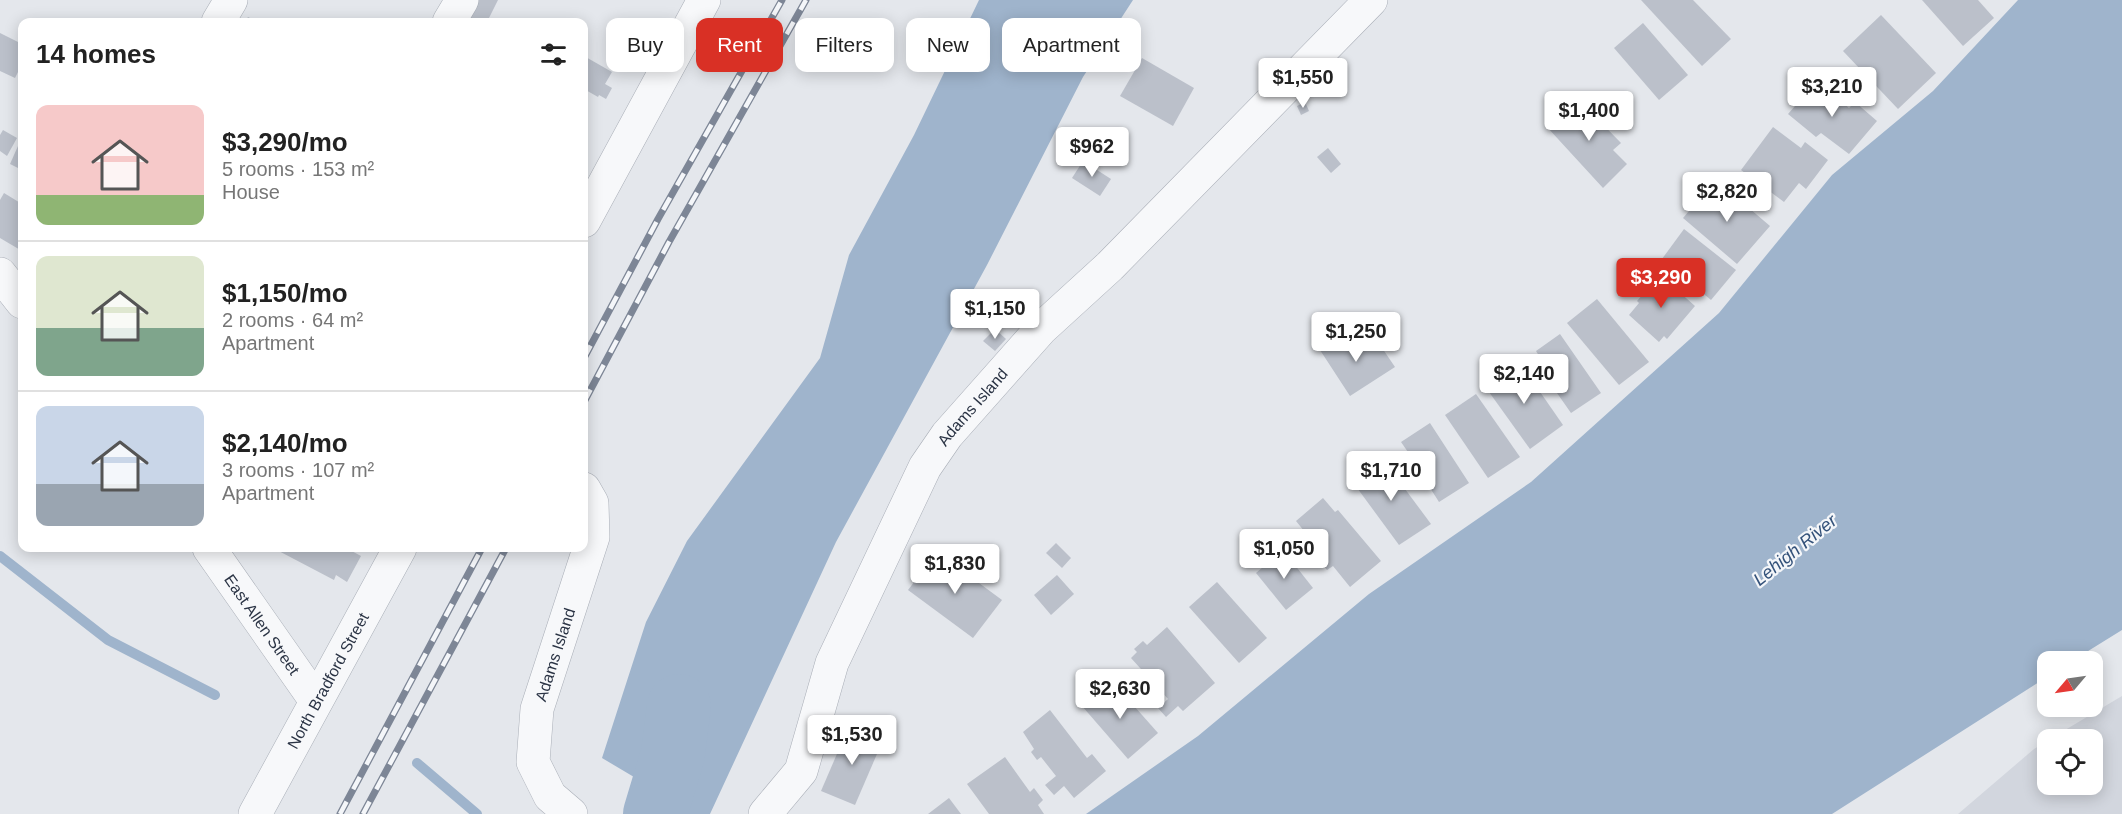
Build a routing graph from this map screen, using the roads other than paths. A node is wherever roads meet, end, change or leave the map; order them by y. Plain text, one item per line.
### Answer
1 (231, 0) edge
2 (462, 0) edge
3 (704, 0) edge
4 (1371, 0) edge
5 (220, 18) edge
6 (451, 18) edge
7 (588, 214) edge
8 (0, 274) edge
9 (18, 298) edge
10 (588, 496) edge
11 (212, 552) edge
12 (398, 552) edge
13 (316, 701) junction
14 (255, 814) edge
15 (571, 814) edge
16 (765, 814) edge

1 - 5 street
2 - 6 street
3 - 7 street
4 - 16 street, Adams Island
8 - 9 street
10 - 15 street, Adams Island
11 - 13 street, East Allen Street
12 - 13 street, North Bradford Street
13 - 14 street, North Bradford Street

